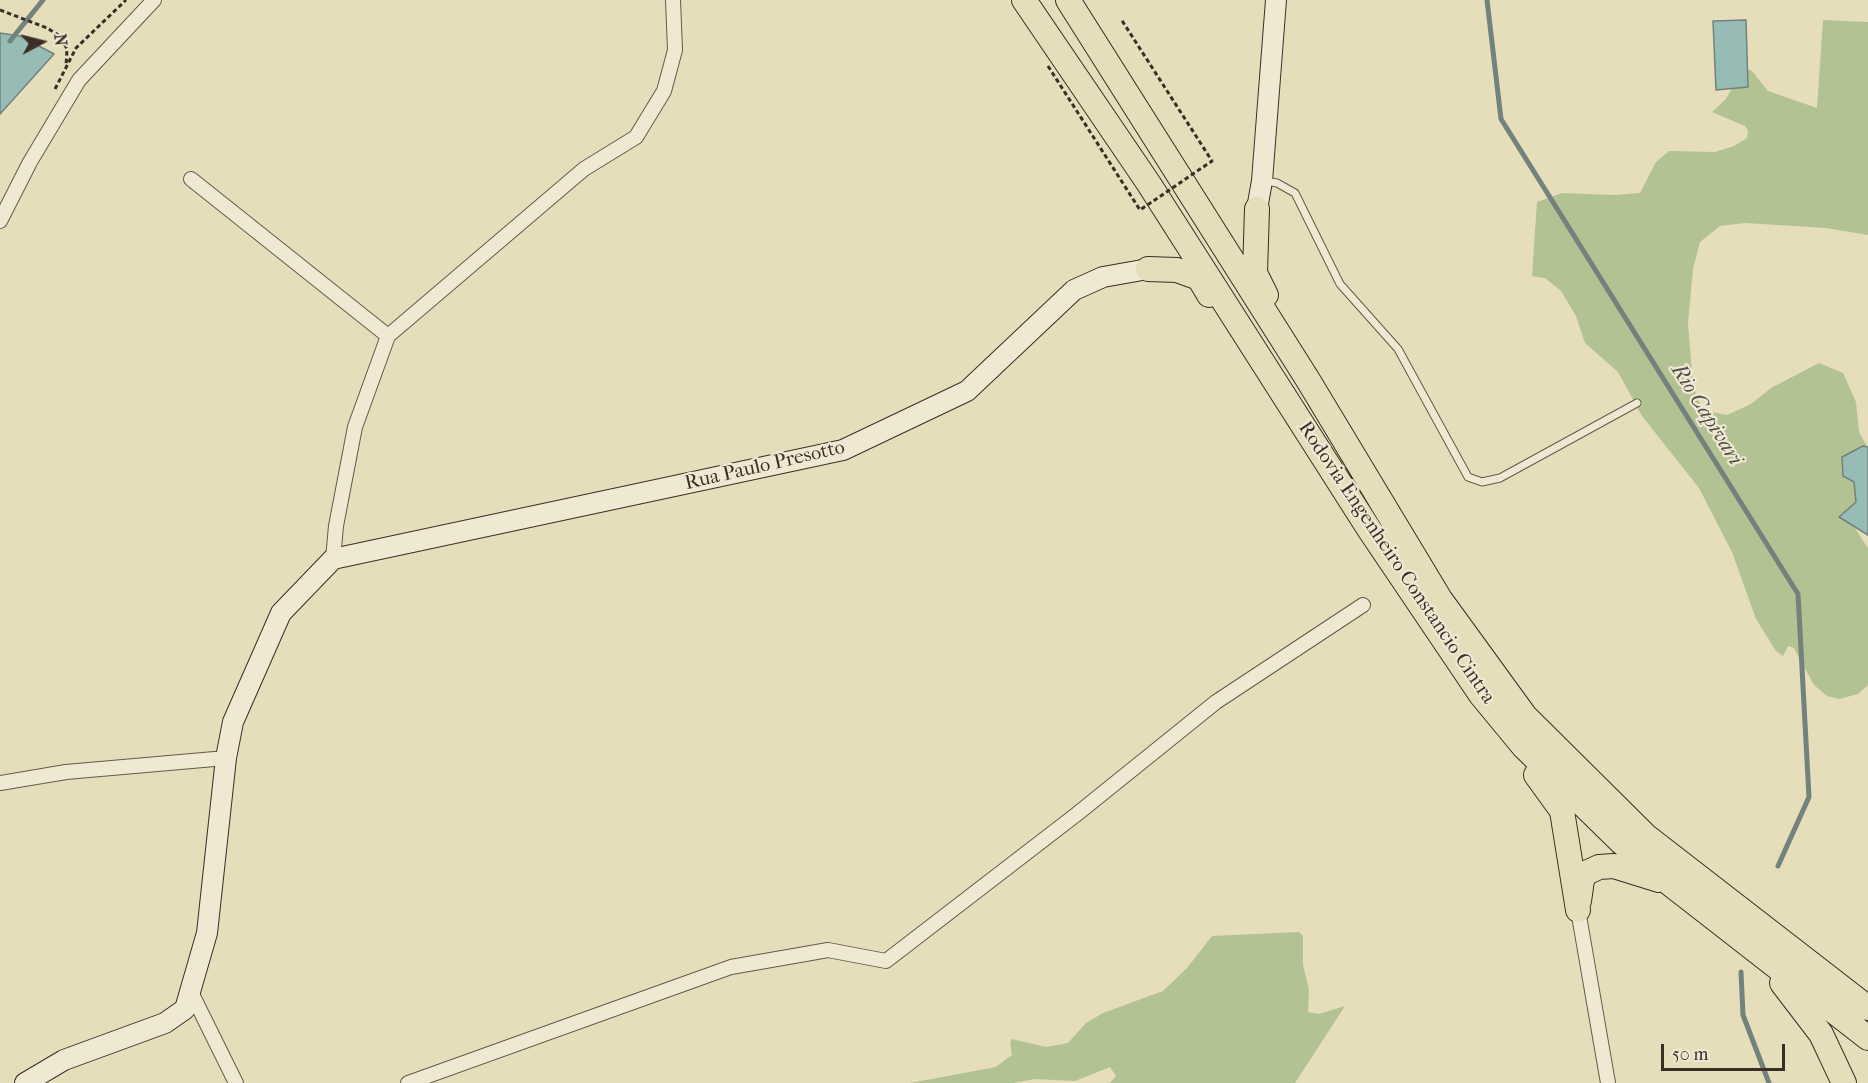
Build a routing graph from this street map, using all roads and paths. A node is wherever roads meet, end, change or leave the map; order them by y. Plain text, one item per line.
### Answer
1 (126, 0) edge
2 (154, 0) edge
3 (673, 0) edge
4 (1024, 0) edge
5 (1068, 0) edge
6 (1276, 0) edge
7 (0, 10) edge
8 (1121, 19) dead end
9 (76, 48) dead end
10 (1048, 66) dead end
11 (66, 67) dead end
12 (1175, 169) junction
13 (191, 179) dead end
14 (1262, 181) junction
15 (1149, 184) junction
16 (1257, 209) junction
17 (0, 222) edge
18 (1148, 269) junction
19 (388, 336) junction
20 (1270, 372) junction
21 (1308, 380) junction
22 (1637, 403) dead end
23 (333, 559) junction
24 (1363, 605) dead end
25 (1481, 695) junction
26 (225, 758) junction
27 (0, 783) edge
28 (1669, 883) junction
29 (1578, 910) junction
30 (1751, 947) junction
31 (192, 994) junction
32 (1868, 1008) edge
33 (1868, 1038) edge
34 (26, 1083) edge
35 (237, 1083) edge
36 (408, 1083) edge
37 (1608, 1083) edge
38 (1844, 1083) edge

1 - 9 path
2 - 17 street
3 - 19 street
4 - 15 highway, Rodovia Engenheiro Constancio Cintra
5 - 12 highway, Rodovia Engenheiro Constancio Cintra
6 - 14 street
7 - 11 path
8 - 10 path, bridge
12 - 16 highway
12 - 21 highway, Rodovia Engenheiro Constancio Cintra
13 - 19 street
14 - 16 street
14 - 22 lane
15 - 18 highway
15 - 20 highway, Rodovia Engenheiro Constancio Cintra
16 - 21 highway
18 - 20 highway
18 - 23 street, Rua Paulo Presotto
19 - 23 street
20 - 25 highway, Rodovia Engenheiro Constancio Cintra
21 - 32 highway, Rodovia Engenheiro Constancio Cintra
23 - 26 street
24 - 36 street
25 - 28 highway, Rodovia Engenheiro Constancio Cintra
25 - 29 highway
26 - 27 street
26 - 31 street
28 - 29 highway
28 - 30 highway, Rodovia Engenheiro Constancio Cintra
29 - 37 street
30 - 33 highway, Rodovia Engenheiro Constancio Cintra
30 - 38 highway
31 - 34 street
31 - 35 street

